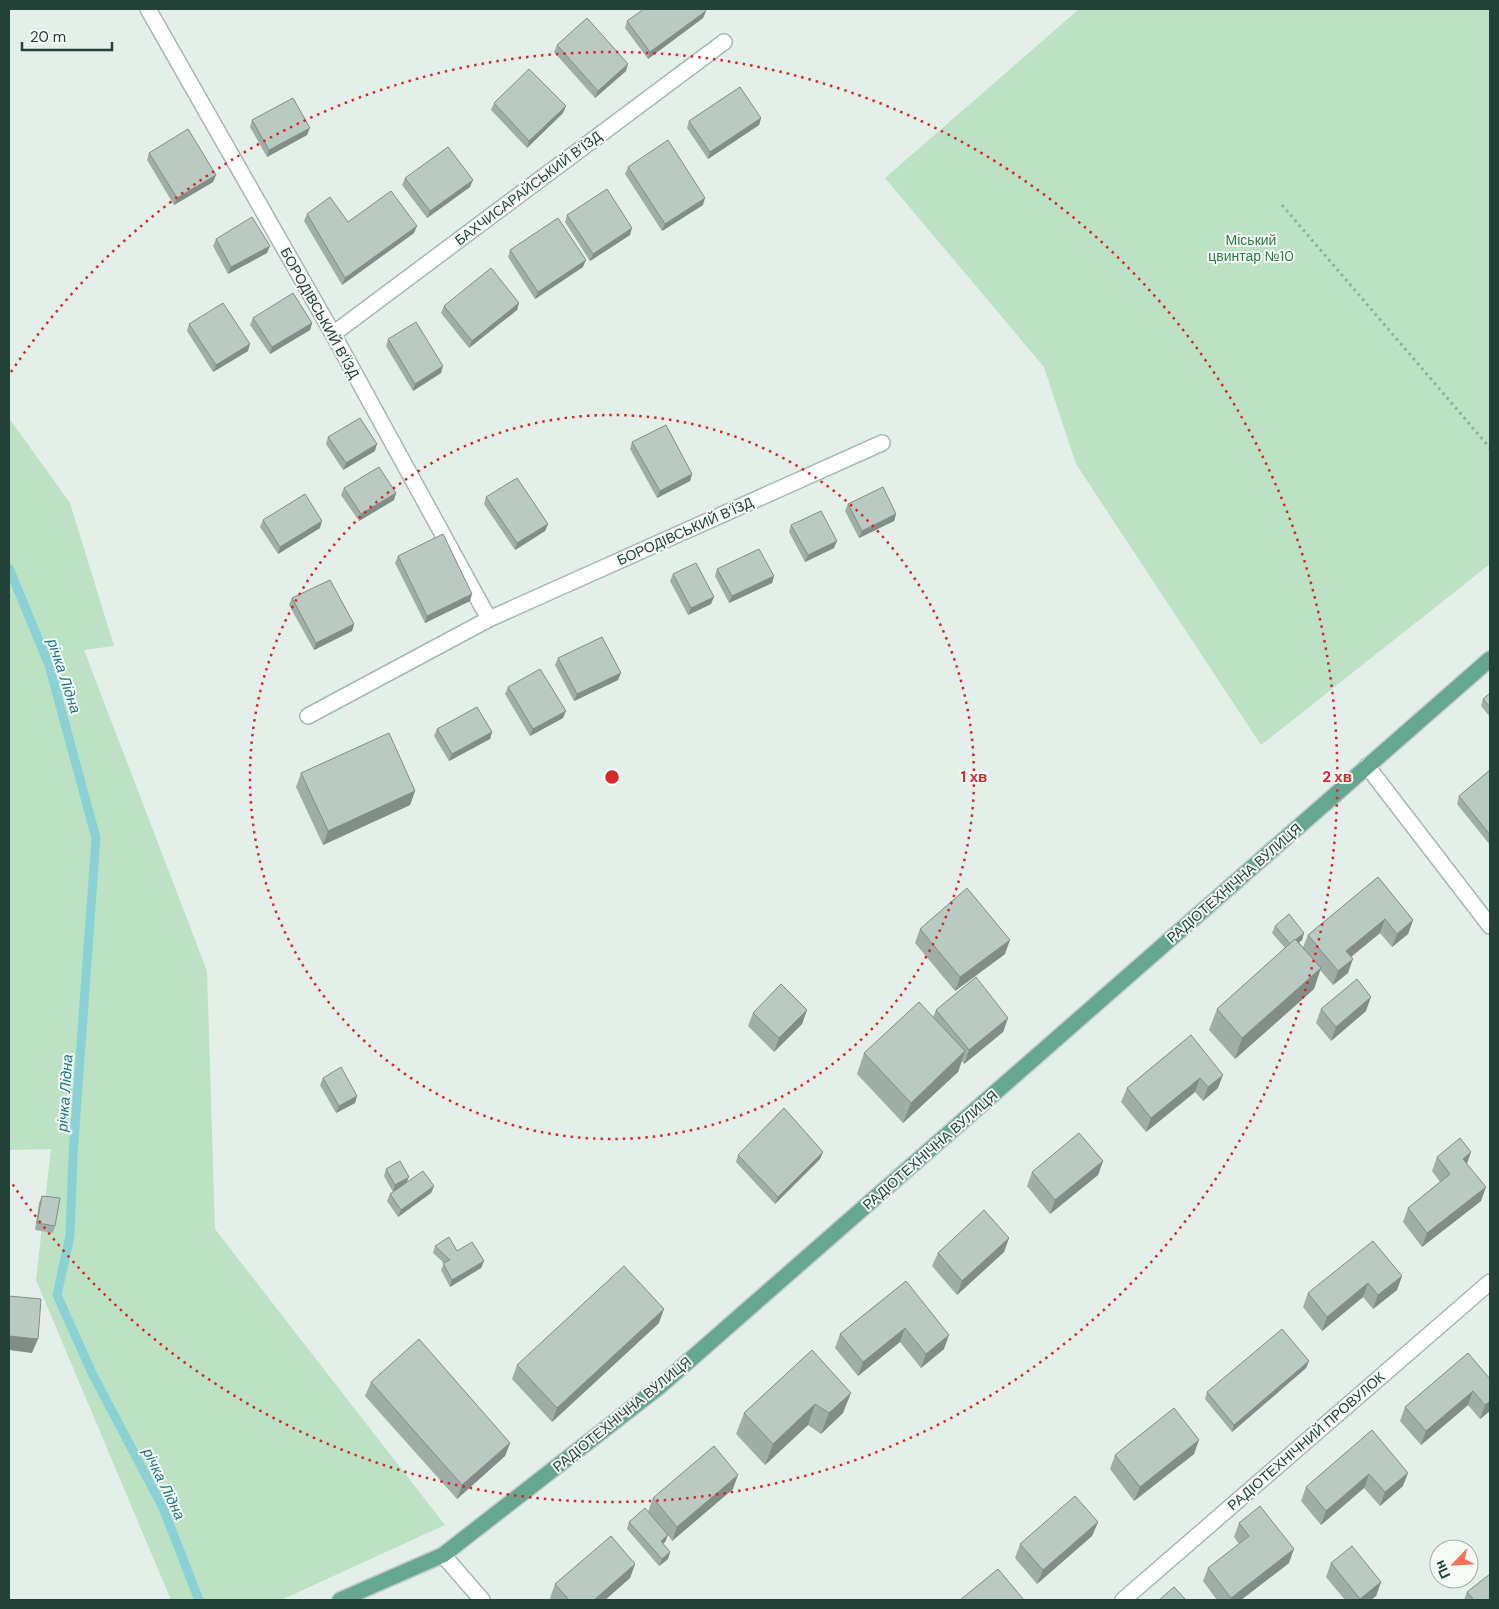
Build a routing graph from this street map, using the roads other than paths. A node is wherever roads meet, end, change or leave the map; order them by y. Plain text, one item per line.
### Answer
1 (148, 9) edge
2 (724, 42) dead end
3 (333, 334) junction
4 (882, 443) dead end
5 (489, 619) junction
6 (1490, 659) edge
7 (308, 716) dead end
8 (1368, 766) junction
9 (1490, 926) edge
10 (1490, 1282) edge
11 (442, 1555) junction
12 (340, 1600) edge
13 (482, 1600) edge
14 (1123, 1600) edge

1 - 3 street, БОРОДІВСЬКИЙ В’ЇЗД
2 - 3 street, БАХЧИСАРАЙСЬКИЙ В’ЇЗД
3 - 5 street, БОРОДІВСЬКИЙ В’ЇЗД
4 - 5 street, БОРОДІВСЬКИЙ В’ЇЗД
5 - 7 street, БОРОДІВСЬКИЙ В’ЇЗД
6 - 8 main road, РАДІОТЕХНІЧНА ВУЛИЦЯ
8 - 9 street
8 - 11 main road, РАДІОТЕХНІЧНА ВУЛИЦЯ
10 - 14 street, РАДІОТЕХНІЧНИЙ ПРОВУЛОК
11 - 12 main road, РАДІОТЕХНІЧНА ВУЛИЦЯ
11 - 13 street

